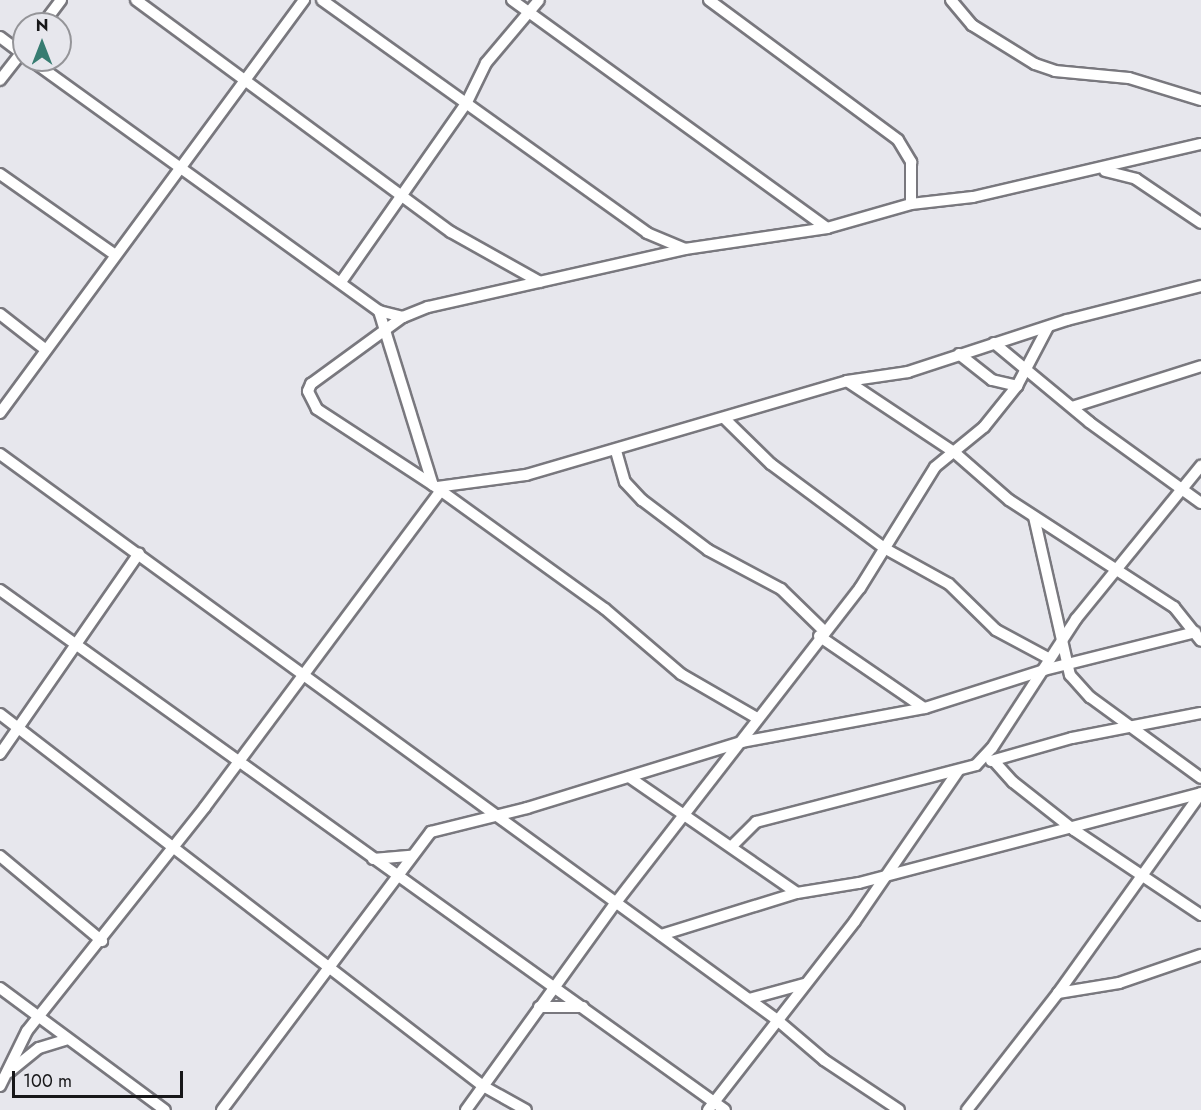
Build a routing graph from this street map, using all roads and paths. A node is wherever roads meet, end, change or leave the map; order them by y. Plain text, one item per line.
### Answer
1 (136, 0) edge
2 (304, 0) edge
3 (322, 0) edge
4 (512, 0) edge
5 (539, 0) edge
6 (709, 0) edge
7 (951, 0) edge
8 (530, 13) junction
9 (12, 65) edge
10 (48, 72) edge
11 (0, 80) edge
12 (247, 81) junction
13 (1201, 100) edge
14 (467, 102) junction
15 (1201, 144) edge
16 (181, 168) junction
17 (1102, 170) junction
18 (0, 174) edge
19 (402, 196) junction
20 (911, 204) junction
21 (1201, 224) edge
22 (827, 228) junction
23 (685, 249) junction
24 (114, 254) junction
25 (341, 282) junction
26 (540, 282) junction
27 (1201, 286) edge
28 (379, 311) junction
29 (0, 314) edge
30 (404, 317) junction
31 (1048, 327) junction
32 (388, 330) junction
33 (994, 343) junction
34 (46, 350) junction
35 (959, 354) junction
36 (1201, 366) edge
37 (1026, 373) junction
38 (847, 381) junction
39 (1017, 386) junction
40 (1072, 407) junction
41 (0, 413) edge
42 (726, 420) junction
43 (616, 451) junction
44 (954, 452) junction
45 (0, 454) edge
46 (1201, 466) edge
47 (437, 487) junction
48 (1183, 492) junction
49 (1201, 503) edge
50 (1034, 517) junction
51 (884, 548) junction
52 (139, 553) junction
53 (1118, 568) junction
54 (0, 590) edge
55 (822, 634) junction
56 (1198, 636) edge
57 (1064, 638) junction
58 (77, 646) junction
59 (1050, 659) junction
60 (1066, 664) junction
61 (1044, 670) junction
62 (304, 673) junction
63 (925, 708) junction
64 (1201, 713) edge
65 (0, 714) edge
66 (757, 718) junction
67 (1135, 727) junction
68 (18, 728) junction
69 (742, 742) junction
70 (0, 754) edge
71 (994, 761) junction
72 (237, 763) junction
73 (976, 765) junction
74 (958, 771) junction
75 (629, 777) junction
76 (1201, 778) edge
77 (494, 815) junction
78 (687, 815) junction
79 (1074, 830) junction
80 (733, 845) junction
81 (172, 849) junction
82 (0, 856) edge
83 (411, 856) junction
84 (373, 858) junction
85 (396, 875) junction
86 (1142, 875) junction
87 (885, 876) junction
88 (797, 893) junction
89 (614, 905) junction
90 (1201, 915) edge
91 (661, 935) junction
92 (102, 941) junction
93 (1201, 955) edge
94 (329, 967) junction
95 (804, 984) junction
96 (557, 986) junction
97 (0, 988) edge
98 (1058, 993) junction
99 (749, 999) junction
100 (538, 1007) junction
101 (585, 1008) junction
102 (40, 1016) junction
103 (776, 1019) junction
104 (66, 1040) junction
105 (9, 1072) junction
106 (0, 1086) edge
107 (483, 1086) junction
108 (711, 1106) edge
109 (165, 1110) edge
110 (222, 1110) edge
111 (466, 1110) edge
112 (526, 1110) edge
113 (725, 1110) edge
114 (898, 1110) edge
115 (967, 1110) edge

1 - 12 street
2 - 12 street
3 - 14 street
4 - 8 street
5 - 8 street
6 - 20 street
7 - 13 street
8 - 14 street
8 - 22 street
9 - 11 street
10 - 16 street
12 - 16 street
12 - 19 street
14 - 19 street
14 - 23 street
15 - 17 street
16 - 24 street
16 - 25 street
17 - 20 street
17 - 21 street
18 - 24 street
19 - 25 street
19 - 26 street
20 - 22 street
22 - 23 street
23 - 26 street
24 - 34 street
25 - 28 street
26 - 30 street
27 - 31 street
28 - 30 street
28 - 32 street
29 - 34 street
30 - 32 street
31 - 33 street
31 - 37 street
32 - 47 street
32 - 47 street
33 - 35 street
33 - 37 street
34 - 41 street
35 - 38 street
35 - 39 street
36 - 40 street
37 - 39 street
37 - 40 street
38 - 42 street
38 - 44 street
39 - 44 street
40 - 48 street
42 - 43 street
42 - 51 street
43 - 47 street
43 - 55 street
44 - 50 street
44 - 51 street
45 - 52 street
46 - 48 street
47 - 62 street
47 - 66 street
48 - 49 street
48 - 53 street
50 - 53 street
50 - 57 street
51 - 55 street
51 - 59 street
52 - 58 street
52 - 62 street
53 - 56 street
53 - 57 street
54 - 58 street
55 - 63 street
55 - 66 street
56 - 60 street
57 - 59 street
57 - 60 street
58 - 68 street
58 - 72 street
59 - 61 street
60 - 61 street
60 - 67 street
61 - 63 street
61 - 73 street
62 - 72 street
62 - 77 street
63 - 69 street
64 - 67 street
65 - 68 street
66 - 69 street
67 - 71 street
67 - 76 street
68 - 70 street
68 - 81 street
69 - 75 street
69 - 78 street
71 - 73 street
71 - 79 street
72 - 81 street
72 - 84 street
73 - 74 street
74 - 80 street
74 - 87 street
75 - 77 street
75 - 78 street
77 - 83 street
77 - 89 street
78 - 80 street
78 - 89 street
79 - 86 street
79 - 86 street
79 - 87 street
80 - 88 street
81 - 92 street
81 - 94 street
82 - 92 street
83 - 84 street
83 - 85 street
84 - 85 street
85 - 94 street
85 - 96 street
86 - 90 street
86 - 98 street
87 - 88 street
87 - 95 street
88 - 91 street
89 - 91 street
89 - 96 street
91 - 99 street
92 - 102 street
93 - 98 street
94 - 107 street
94 - 110 street
95 - 99 street
95 - 103 street
96 - 100 street
96 - 101 street
97 - 102 street
98 - 115 street
99 - 103 street
100 - 101 street
100 - 107 street
101 - 108 street
102 - 104 street
102 - 105 street
103 - 108 street
103 - 114 street
104 - 105 street
104 - 109 street
105 - 106 street
107 - 111 street
107 - 112 street
108 - 113 street

